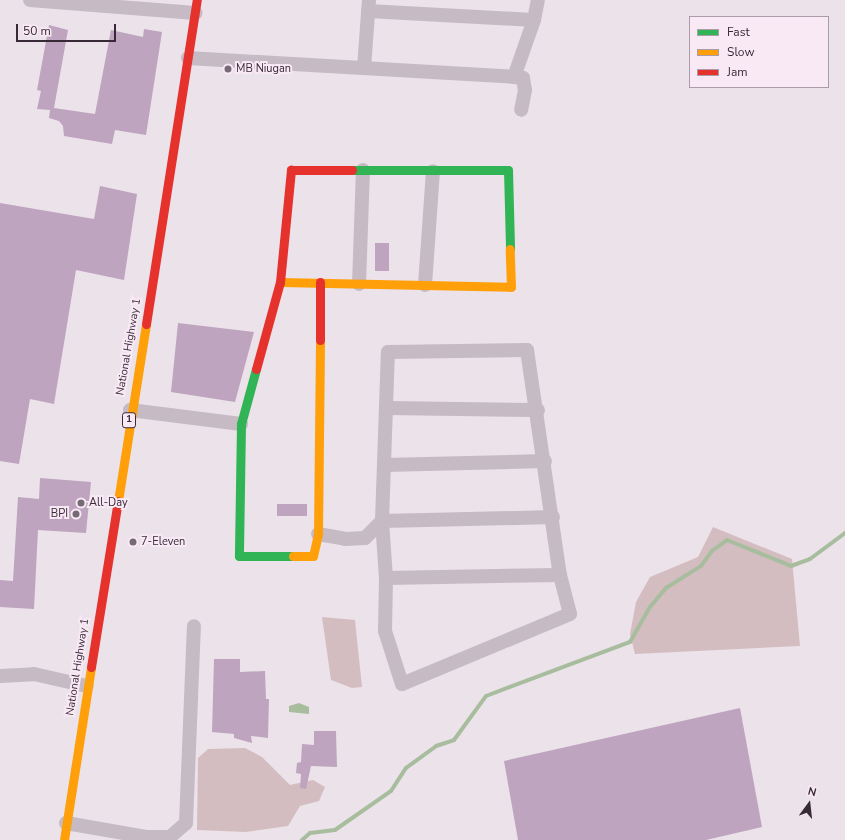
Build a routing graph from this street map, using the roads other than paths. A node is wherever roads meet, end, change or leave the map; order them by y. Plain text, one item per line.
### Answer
1 (30, 0) edge
2 (538, 0) edge
3 (369, 6) edge
4 (196, 7) edge
5 (534, 20) junction
6 (188, 58) junction
7 (364, 68) junction
8 (514, 77) junction
9 (521, 110) dead end
10 (363, 170) junction
11 (433, 171) junction
12 (280, 282) junction
13 (320, 282) junction
14 (359, 284) junction
15 (425, 285) junction
16 (387, 408) junction
17 (130, 410) junction
18 (538, 410) junction
19 (241, 424) junction
20 (544, 462) junction
21 (384, 465) junction
22 (553, 517) junction
23 (382, 520) junction
24 (318, 534) junction
25 (560, 575) junction
26 (386, 578) junction
27 (194, 626) dead end
28 (0, 676) edge
29 (87, 686) junction
30 (66, 823) junction
31 (64, 840) edge

1 - 4 street
2 - 5 street
3 - 5 street
3 - 7 street
4 - 6 main road, National Highway 1 / 1
5 - 8 street
6 - 7 street
6 - 17 main road, National Highway 1 / 1
7 - 8 street
8 - 9 street
10 - 11 main road
10 - 12 main road
10 - 14 street
11 - 15 street
11 - 15 main road
12 - 13 main road
12 - 19 main road
13 - 14 main road
13 - 24 main road
14 - 15 main road
16 - 18 street
16 - 18 street
16 - 21 street
17 - 19 street
17 - 29 main road, National Highway 1 / 1
18 - 20 street
19 - 24 main road
20 - 21 street
20 - 22 street
21 - 23 street
22 - 23 street
22 - 25 street
23 - 24 street
23 - 26 street
25 - 26 street
25 - 26 street
27 - 30 street
28 - 29 street
29 - 30 main road, National Highway 1 / 1
30 - 31 main road, National Highway 1 / 1

